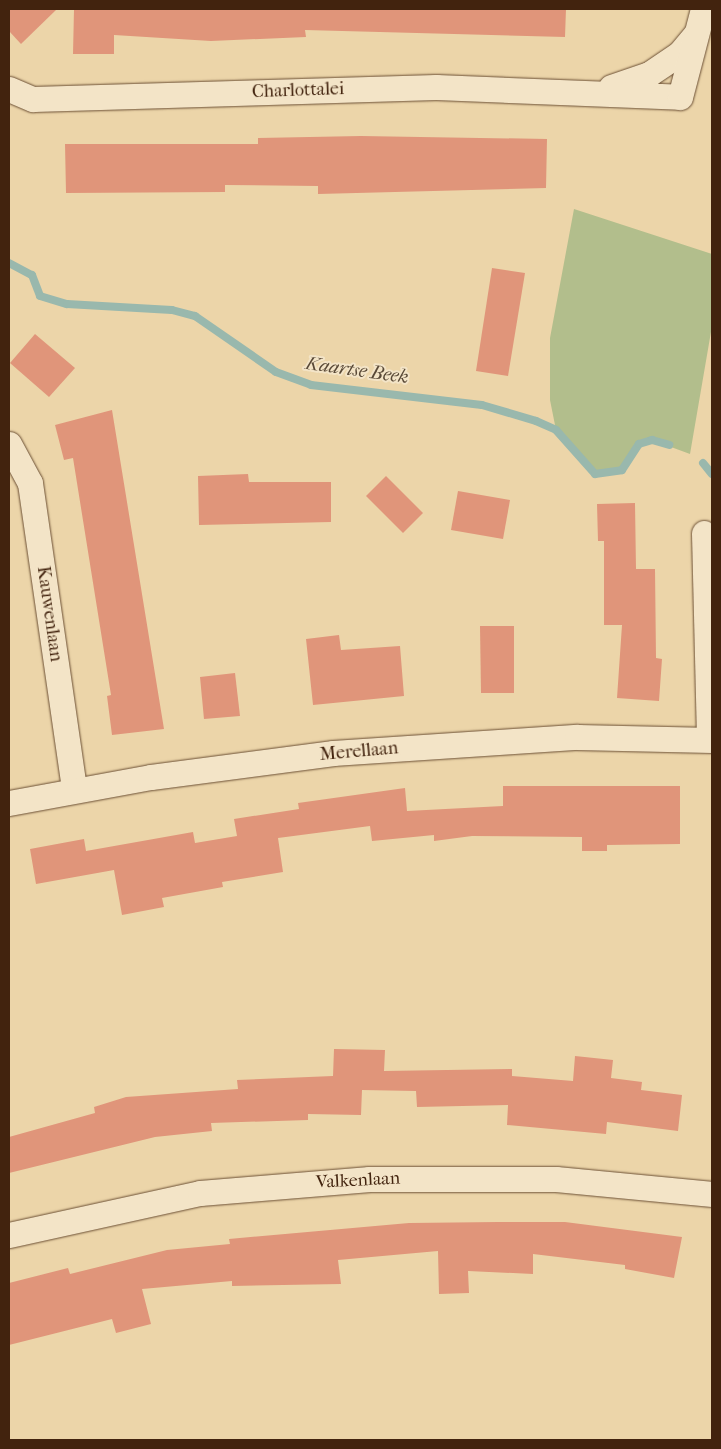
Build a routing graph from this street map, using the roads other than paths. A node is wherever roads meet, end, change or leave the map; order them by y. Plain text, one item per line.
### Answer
1 (703, 9) edge
2 (696, 34) junction
3 (647, 85) junction
4 (9, 90) edge
5 (9, 444) edge
6 (704, 534) dead end
7 (711, 740) edge
8 (74, 789) junction
9 (9, 803) edge
10 (712, 1194) edge
11 (9, 1235) edge

1 - 2 street
2 - 3 street, Charlottalei
2 - 3 street, Charlottalei
3 - 4 street, Charlottalei
5 - 8 street, Kauwenlaan
6 - 7 street
7 - 8 street, Merellaan
8 - 9 street, Merellaan
10 - 11 street, Valkenlaan

